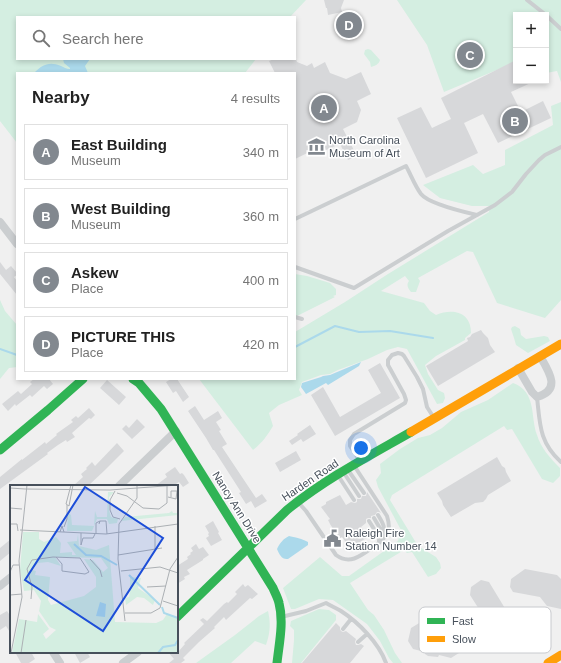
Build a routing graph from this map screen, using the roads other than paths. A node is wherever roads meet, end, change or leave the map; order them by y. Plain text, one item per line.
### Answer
1 (526, 0) edge
2 (542, 12) edge
3 (549, 18) edge
4 (561, 28) edge
5 (561, 147) edge
6 (477, 215) junction
7 (296, 219) edge
8 (0, 222) edge
9 (16, 243) edge
10 (296, 267) edge
11 (296, 317) edge
12 (302, 319) dead end
13 (561, 344) edge
14 (540, 356) junction
15 (518, 368) junction
16 (82, 380) edge
17 (134, 380) edge
18 (537, 397) junction
19 (434, 418) junction
20 (176, 431) junction
21 (0, 450) edge
22 (561, 462) edge
23 (348, 468) junction
24 (120, 485) edge
25 (364, 493) dead end
26 (359, 496) dead end
27 (354, 500) dead end
28 (298, 501) junction
29 (376, 517) dead end
30 (369, 521) dead end
31 (379, 543) junction
32 (248, 547) junction
33 (10, 581) edge
34 (0, 586) edge
35 (178, 616) edge
36 (281, 618) junction
37 (351, 619) junction
38 (343, 629) dead end
39 (367, 634) junction
40 (358, 642) dead end
41 (54, 653) edge
42 (137, 653) edge
43 (561, 655) edge
44 (60, 663) edge
45 (123, 663) edge
46 (277, 663) edge
47 (386, 663) edge
48 (548, 663) edge

1 - 2 lane
3 - 4 lane
5 - 6 lane
6 - 7 lane
6 - 10 lane
8 - 9 street
11 - 12 lane
13 - 14 street, Harden Road
14 - 15 street, Harden Road
14 - 18 street
15 - 18 street
15 - 19 street, Harden Road
16 - 21 street
17 - 20 street, Nancy Ann Drive
18 - 22 lane
19 - 23 street, Harden Road
19 - 23 lane
20 - 24 street
20 - 32 street, Nancy Ann Drive
23 - 25 lane
23 - 26 lane
23 - 27 lane
23 - 28 street, Harden Road
23 - 31 lane
28 - 31 lane
28 - 32 street, Harden Road
29 - 31 lane
30 - 31 lane
32 - 35 street, Harden Road
32 - 36 street, Nancy Ann Drive
33 - 34 street
36 - 37 lane
36 - 46 street, Nancy Ann Drive
37 - 38 lane
37 - 39 lane
39 - 40 lane
39 - 47 lane
41 - 44 street
42 - 45 street
43 - 48 street

